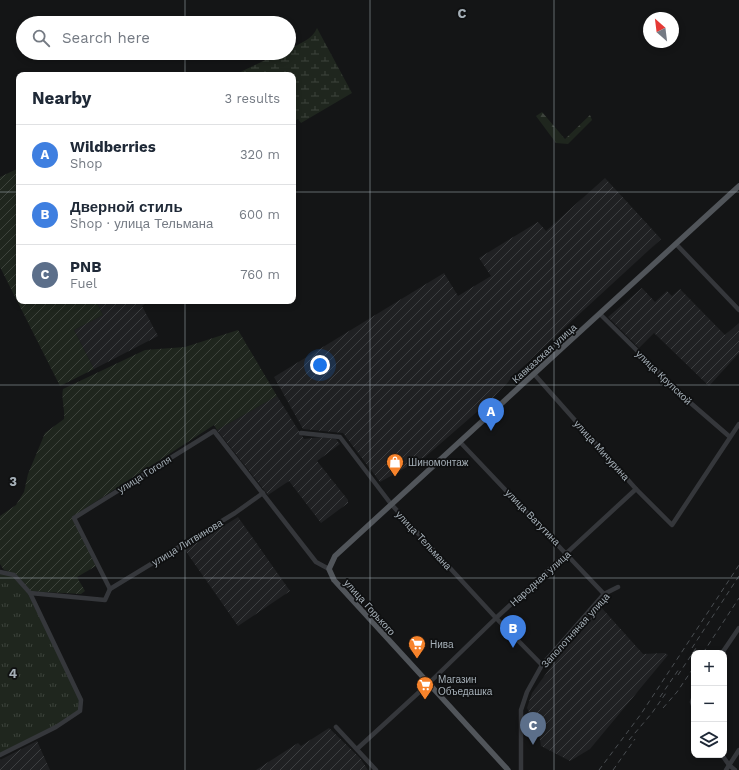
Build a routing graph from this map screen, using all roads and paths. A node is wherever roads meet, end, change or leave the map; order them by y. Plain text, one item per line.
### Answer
1 (739, 186) edge
2 (676, 244) junction
3 (739, 310) edge
4 (600, 314) junction
5 (534, 374) junction
6 (739, 424) edge
7 (214, 431) joint
8 (301, 433) dead end
9 (730, 437) junction
10 (460, 442) junction
11 (636, 489) junction
12 (263, 493) junction
13 (392, 504) junction
14 (567, 553) junction
15 (329, 569) junction
16 (1, 572) edge
17 (618, 587) dead end
18 (110, 588) junction
19 (30, 593) junction
20 (604, 594) junction
21 (496, 618) junction
22 (739, 628) edge
23 (724, 650) edge
24 (542, 665) junction
25 (428, 684) junction
26 (336, 727) dead end
27 (357, 749) junction
28 (739, 750) edge
29 (0, 755) edge
30 (724, 758) edge
31 (729, 766) junction
32 (376, 770) edge
33 (508, 770) edge
34 (521, 770) edge
35 (726, 770) edge
36 (734, 770) edge

1 - 2 main road, Кавказская улица
2 - 3 street
2 - 4 main road, Кавказская улица
4 - 5 main road, Кавказская улица
4 - 9 street, улица Крупской
5 - 10 main road, Кавказская улица
5 - 11 street, улица Мичурина
6 - 9 street
7 - 12 street, улица Горького
7 - 18 street, улица Гоголя
8 - 13 street, улица Тельмана
9 - 11 street, улица Мичурина
10 - 13 main road, Кавказская улица
10 - 14 street, улица Ватутина
11 - 14 street, Народная улица
12 - 15 street, улица Горького
12 - 18 street, улица Литвинова
13 - 15 main road, Кавказская улица
13 - 21 street, улица Тельмана
14 - 20 street, улица Ватутина
14 - 21 street, Народная улица
15 - 25 main road, улица Горького
16 - 19 street
17 - 20 street, Заполотняная улица
18 - 19 street, улица Литвинова
19 - 29 street
20 - 24 street, Заполотняная улица
21 - 24 street, улица Тельмана
21 - 25 street, Народная улица
22 - 23 street
24 - 34 street, Заполотняная улица
25 - 27 street, Народная улица
25 - 33 main road, улица Горького
26 - 27 street
27 - 32 street
28 - 31 street
30 - 31 street
31 - 35 street
31 - 36 street

